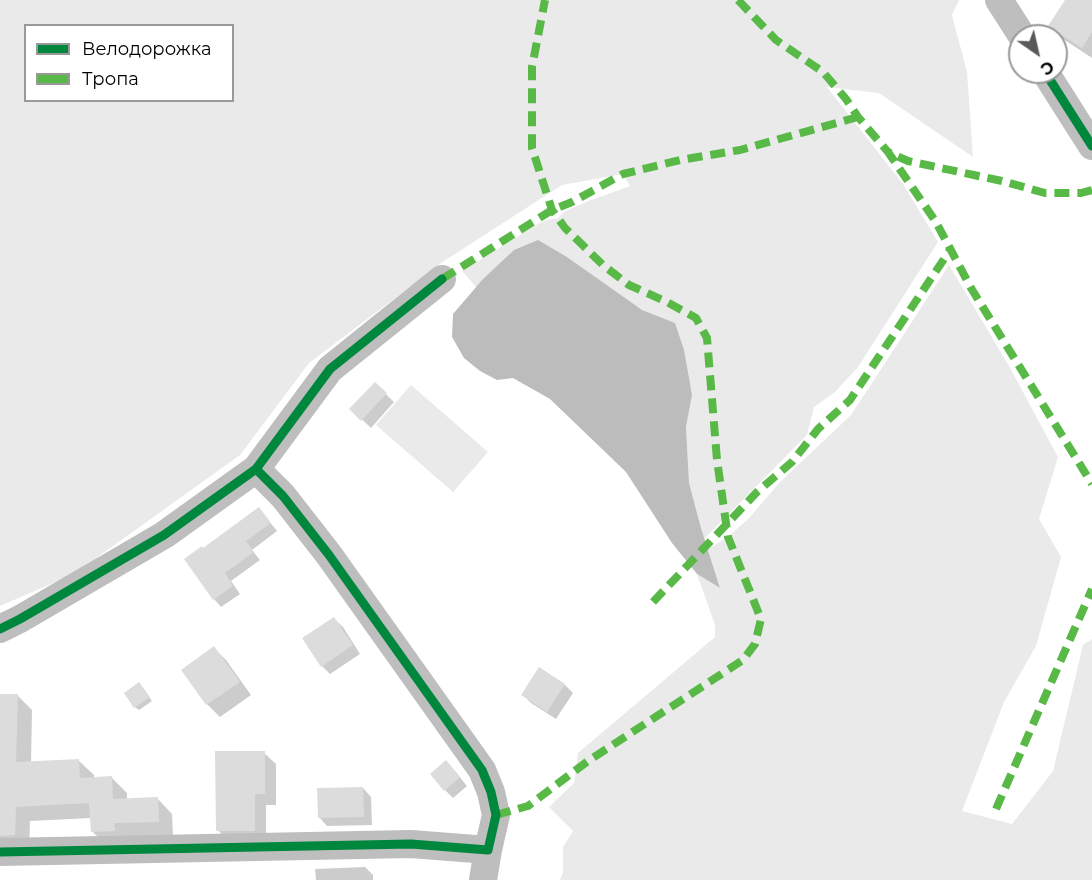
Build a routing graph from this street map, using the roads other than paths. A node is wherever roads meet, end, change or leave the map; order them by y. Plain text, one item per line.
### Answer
1 (999, 0) edge
2 (1014, 24) edge
3 (1053, 84) edge
4 (1092, 146) edge
5 (442, 279) dead end
6 (256, 469) junction
7 (0, 629) edge
8 (488, 850) junction
9 (0, 852) edge
10 (483, 880) edge

1 - 2 street
3 - 4 street
5 - 6 street
6 - 7 street
6 - 8 street
8 - 9 street
8 - 10 street

